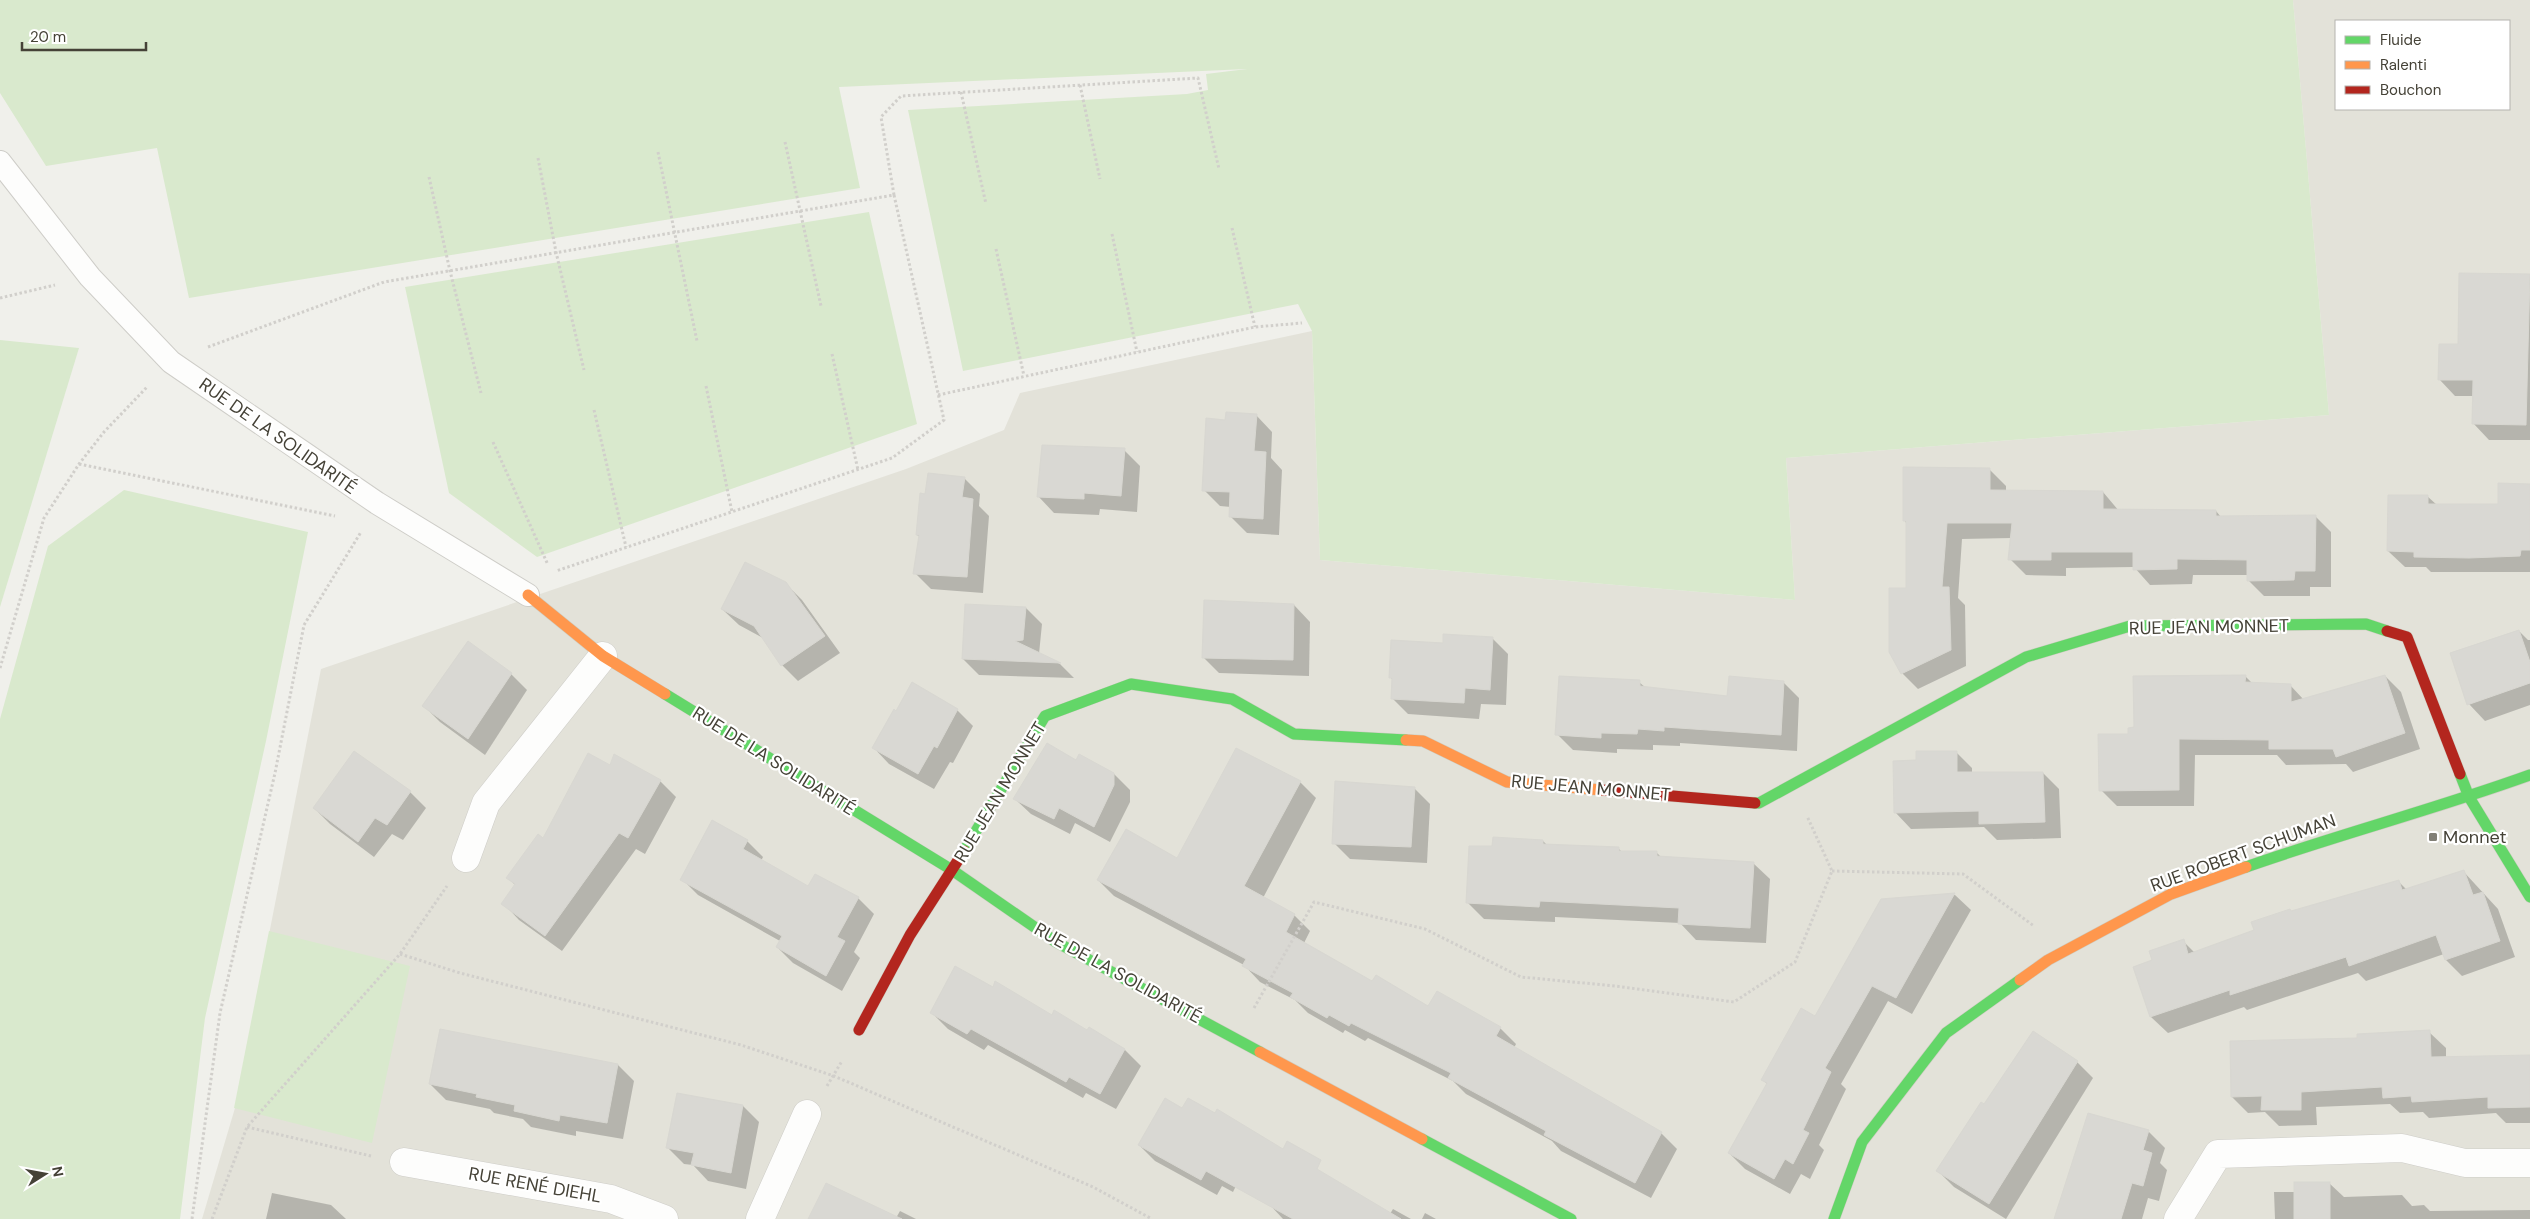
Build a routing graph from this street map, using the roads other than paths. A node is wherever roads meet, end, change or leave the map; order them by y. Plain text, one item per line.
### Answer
1 (0, 162) edge
2 (528, 595) joint
3 (603, 656) junction
4 (2530, 775) edge
5 (2468, 797) junction
6 (466, 858) road end
7 (952, 870) junction
8 (2530, 897) edge
9 (859, 1030) road end
10 (806, 1114) road end
11 (404, 1162) road end
12 (2530, 1163) edge
13 (664, 1219) edge
14 (760, 1219) edge
15 (1571, 1219) edge
16 (1834, 1219) edge
17 (2178, 1219) edge

1 - 2 lane, RUE DE LA SOLIDARITÉ
2 - 3 street, RUE DE LA SOLIDARITÉ
3 - 6 street
3 - 7 street, RUE DE LA SOLIDARITÉ
4 - 5 street, RUE ROBERT SCHUMAN
5 - 7 street, RUE JEAN MONNET
5 - 8 street
5 - 16 street, RUE ROBERT SCHUMAN
7 - 9 street, RUE JEAN MONNET
7 - 15 street, RUE DE LA SOLIDARITÉ
10 - 14 street
11 - 13 street, RUE RENÉ DIEHL
12 - 17 street

